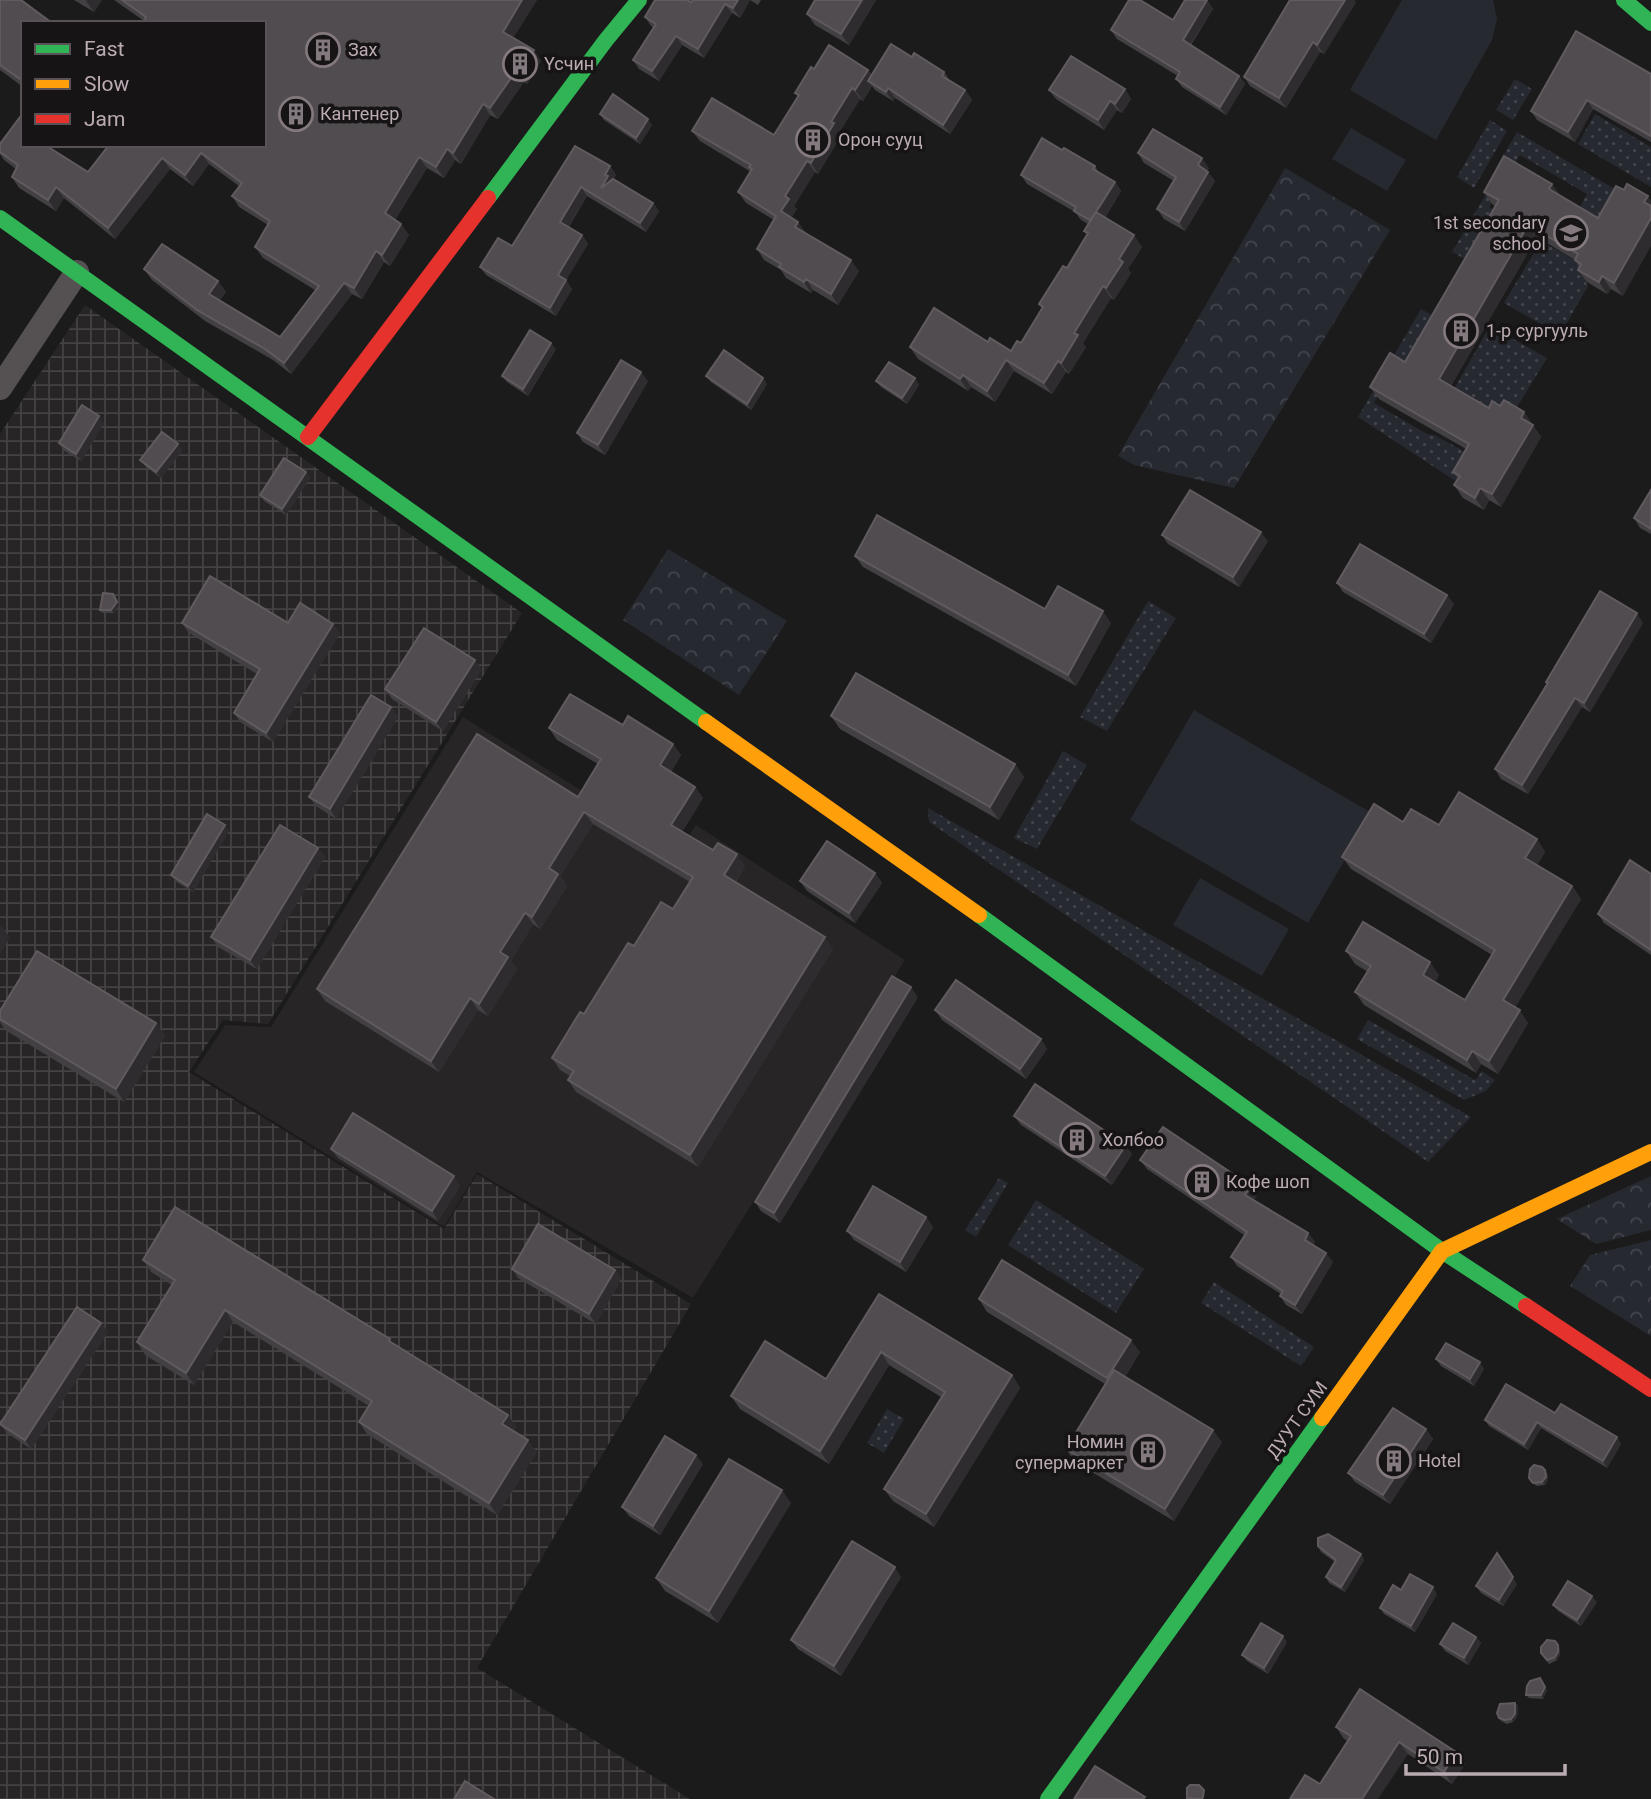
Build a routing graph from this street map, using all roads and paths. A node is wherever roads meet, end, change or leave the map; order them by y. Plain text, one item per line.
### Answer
1 (639, 0) edge
2 (1624, 0) edge
3 (1651, 23) edge
4 (0, 218) edge
5 (77, 272) junction
6 (0, 388) edge
7 (308, 437) junction
8 (1651, 1152) edge
9 (1442, 1251) junction
10 (1651, 1389) edge
11 (1048, 1799) edge

1 - 7 street
2 - 3 street
4 - 5 street
5 - 6 street
5 - 7 street
7 - 9 street
8 - 9 street, ДУУТ СУМ
9 - 10 street
9 - 11 street, ДУУТ СУМ

